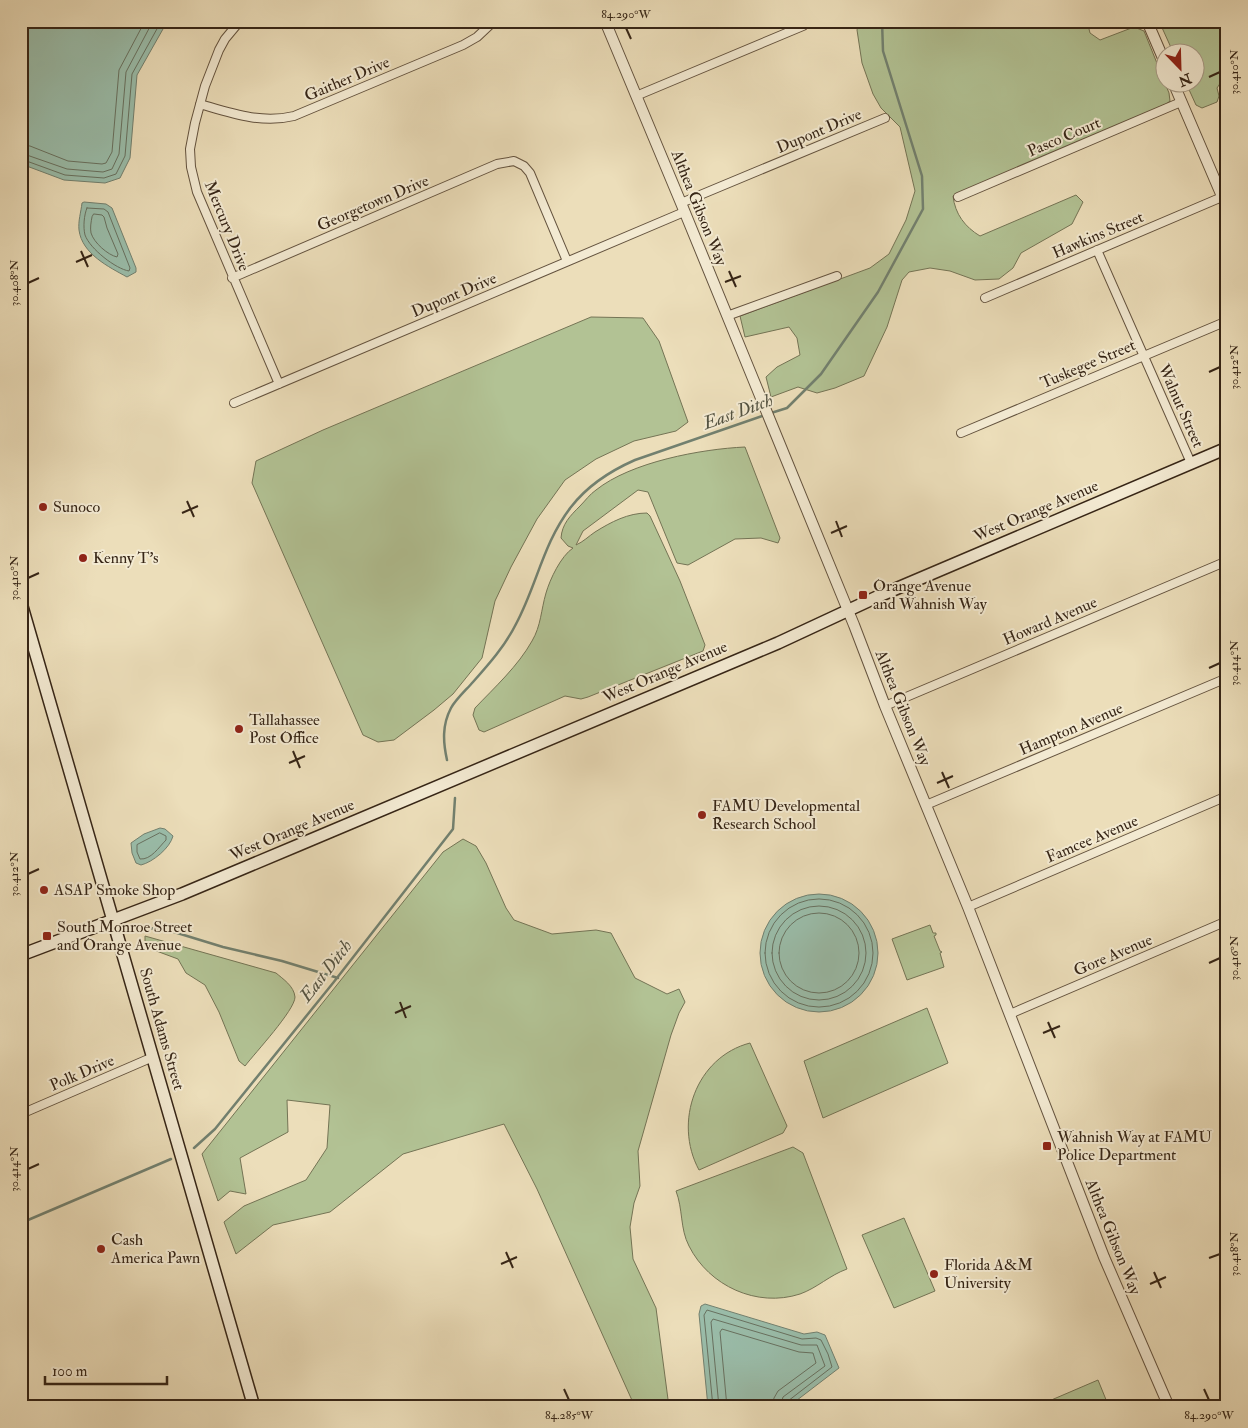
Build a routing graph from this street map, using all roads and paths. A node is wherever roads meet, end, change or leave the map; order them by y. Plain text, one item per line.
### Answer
1 (240, 21) edge
2 (494, 21) edge
3 (605, 21) edge
4 (1147, 21) edge
5 (803, 26) dead end
6 (1156, 42) edge
7 (1177, 92) edge
8 (636, 96) junction
9 (1181, 102) junction
10 (200, 104) junction
11 (885, 118) dead end
12 (958, 197) dead end
13 (1222, 197) junction
14 (683, 207) junction
15 (1227, 208) edge
16 (1097, 250) junction
17 (567, 262) junction
18 (837, 276) dead end
19 (232, 278) junction
20 (985, 298) dead end
21 (727, 316) junction
22 (1227, 321) edge
23 (1144, 356) junction
24 (279, 384) junction
25 (234, 404) dead end
26 (960, 433) dead end
27 (1227, 448) edge
28 (1191, 463) junction
29 (1227, 561) edge
30 (21, 603) edge
31 (848, 611) junction
32 (1227, 678) edge
33 (885, 706) junction
34 (1227, 796) edge
35 (926, 804) junction
36 (968, 906) junction
37 (114, 921) junction
38 (1227, 921) edge
39 (21, 955) edge
40 (1010, 1014) junction
41 (153, 1057) junction
42 (21, 1114) edge
43 (254, 1407) edge
44 (1169, 1407) edge

1 - 10 street, Mercury Drive
2 - 10 street, Gaither Drive
3 - 8 street, Althea Gibson Way
4 - 6 street
5 - 8 street
7 - 9 street
8 - 14 street, Althea Gibson Way
9 - 12 street, Pasco Court
9 - 13 street
10 - 19 street, Mercury Drive
11 - 14 street, Dupont Drive
13 - 15 street
13 - 16 street, Hawkins Street
14 - 17 street, Dupont Drive
14 - 21 street, Althea Gibson Way
16 - 20 street, Hawkins Street
16 - 23 street, Walnut Street
17 - 19 street, Georgetown Drive
17 - 24 street, Dupont Drive
18 - 21 street
19 - 24 street, Mercury Drive
21 - 31 street, Althea Gibson Way
22 - 23 street, Tuskegee Street
23 - 26 street, Tuskegee Street
23 - 28 street, Walnut Street
24 - 25 street, Dupont Drive
27 - 28 main road, West Orange Avenue
28 - 31 main road, West Orange Avenue
29 - 33 street, Howard Avenue
30 - 37 main road, South Adams Street
31 - 33 street, Althea Gibson Way
31 - 37 main road, West Orange Avenue
32 - 35 street, Hampton Avenue
33 - 35 street, Althea Gibson Way
34 - 36 street, Famcee Avenue
35 - 36 street, Althea Gibson Way
36 - 40 street, Althea Gibson Way
37 - 39 main road, West Orange Avenue
37 - 41 main road, South Adams Street
38 - 40 street, Gore Avenue
40 - 44 street, Althea Gibson Way
41 - 42 street, Polk Drive
41 - 43 main road, South Adams Street

